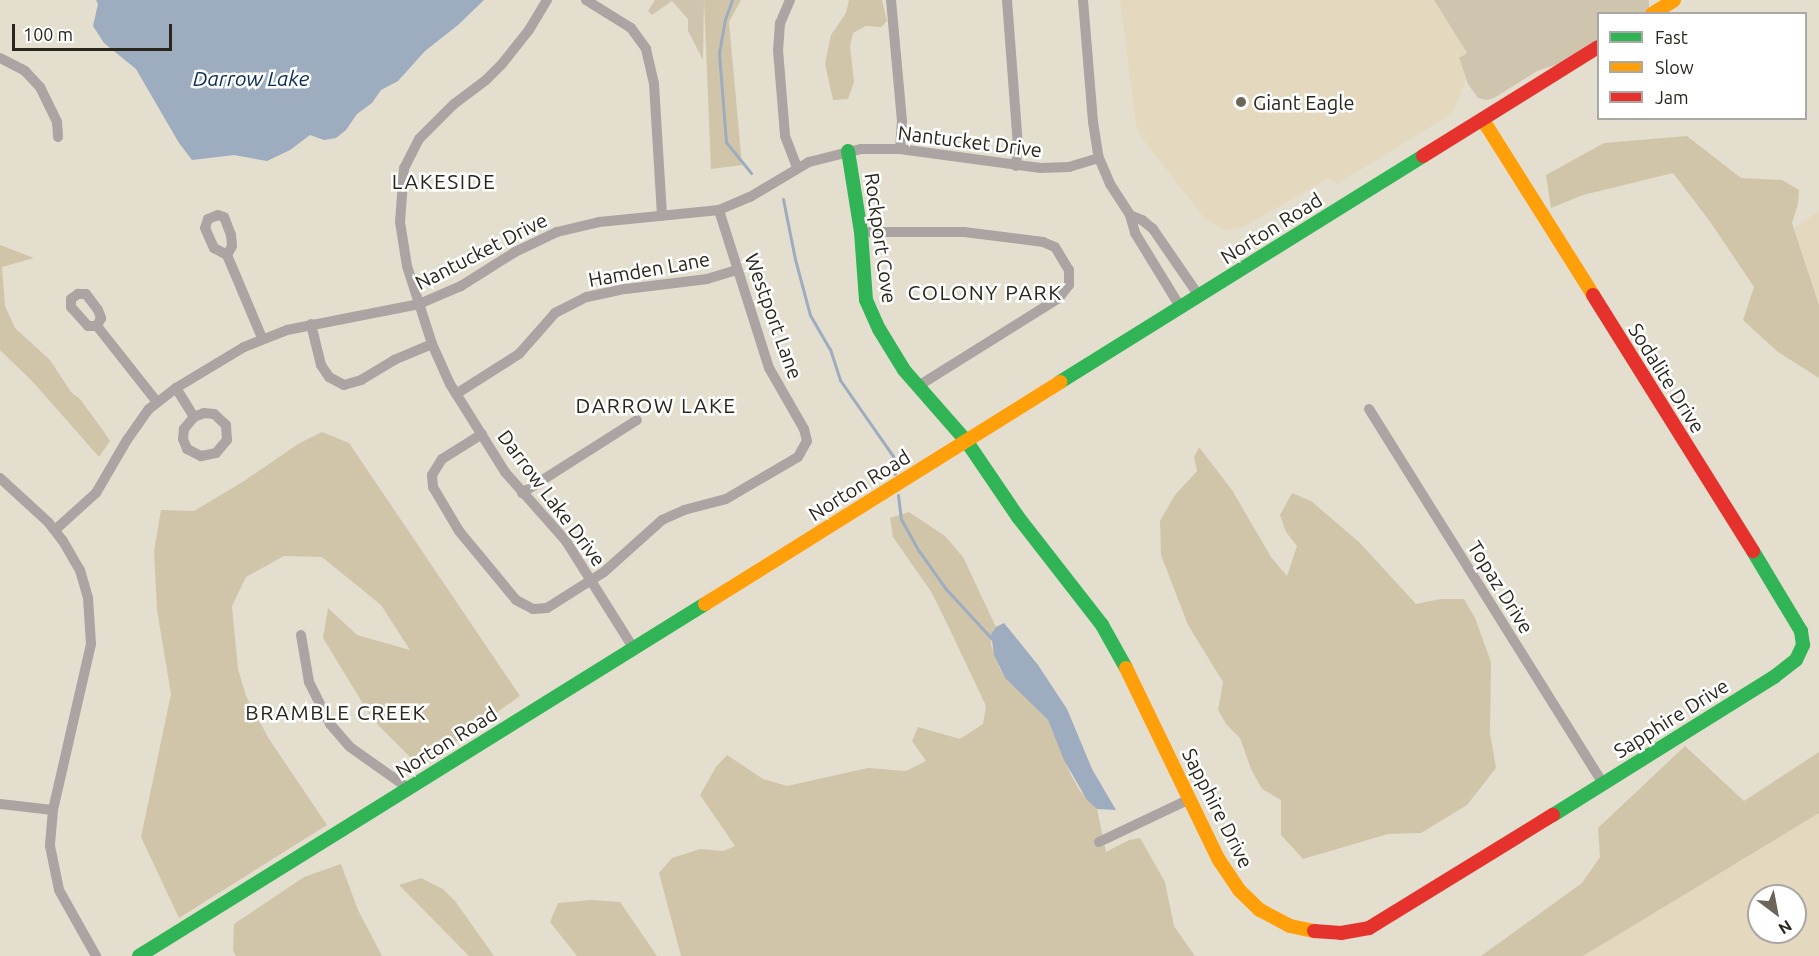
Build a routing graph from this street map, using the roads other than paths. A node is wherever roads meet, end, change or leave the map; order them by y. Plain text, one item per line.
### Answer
1 (547, 0) edge
2 (586, 0) edge
3 (790, 0) edge
4 (891, 0) edge
5 (1007, 0) edge
6 (1083, 0) edge
7 (1674, 0) edge
8 (1655, 12) edge
9 (1597, 48) edge
10 (0, 58) edge
11 (1483, 120) junction
12 (58, 137) dead end
13 (900, 149) junction
14 (848, 151) junction
15 (1099, 158) junction
16 (1016, 166) junction
17 (796, 168) junction
18 (719, 210) junction
19 (1130, 215) junction
20 (662, 216) junction
21 (861, 232) junction
22 (227, 255) dead end
23 (737, 270) junction
24 (1199, 296) junction
25 (419, 304) junction
26 (1181, 308) junction
27 (311, 324) junction
28 (97, 326) dead end
29 (262, 338) junction
30 (432, 344) junction
31 (918, 386) junction
32 (176, 388) junction
33 (456, 394) junction
34 (157, 402) junction
35 (1369, 409) dead end
36 (194, 417) junction
37 (637, 420) dead end
38 (482, 435) junction
39 (967, 442) junction
40 (0, 478) edge
41 (522, 493) junction
42 (55, 530) junction
43 (591, 580) junction
44 (301, 635) dead end
45 (634, 649) junction
46 (1797, 660) joint
47 (1603, 784) junction
48 (408, 788) junction
49 (1190, 799) junction
50 (0, 804) edge
51 (53, 810) junction
52 (1099, 842) dead end
53 (96, 956) edge
54 (139, 956) edge

1 - 25 street, Darrow Lake Drive
2 - 20 street
3 - 17 street
4 - 13 street
5 - 16 street
6 - 15 street
7 - 8 street
9 - 11 street, Norton Road
10 - 12 street
11 - 24 street, Norton Road
11 - 46 street, Sodalite Drive
13 - 14 street, Nantucket Drive
13 - 16 street, Nantucket Drive
14 - 17 street, Nantucket Drive
14 - 21 street, Rockport Cove
15 - 16 street, Nantucket Drive
15 - 19 street
17 - 18 street, Nantucket Drive
18 - 20 street, Nantucket Drive
18 - 23 street, Westport Lane
19 - 24 street
19 - 26 street
20 - 25 street, Nantucket Drive
21 - 31 street, Rockport Cove
21 - 31 street
22 - 29 street
23 - 33 street, Hamden Lane
23 - 43 street, Westport Lane
24 - 26 street, Norton Road
25 - 27 street, Nantucket Drive
25 - 30 street, Darrow Lake Drive
26 - 39 street, Norton Road
27 - 29 street, Nantucket Drive
27 - 30 street
28 - 34 street
29 - 32 street, Nantucket Drive
30 - 33 street, Darrow Lake Drive
31 - 39 street, Rockport Cove
32 - 34 street, Nantucket Drive
32 - 36 street
33 - 38 street, Darrow Lake Drive
34 - 42 street, Nantucket Drive
35 - 47 street, Topaz Drive
36 - 36 street
37 - 41 street
38 - 41 street, Darrow Lake Drive
38 - 43 street
39 - 45 street, Norton Road
39 - 49 street, Sapphire Drive
40 - 42 street
41 - 43 street, Darrow Lake Drive
42 - 51 street
43 - 45 street, Darrow Lake Drive
44 - 48 street
45 - 48 street, Norton Road
46 - 47 street, Sapphire Drive
47 - 49 street, Sapphire Drive
48 - 54 street, Norton Road
49 - 52 street
50 - 51 street
51 - 53 street

